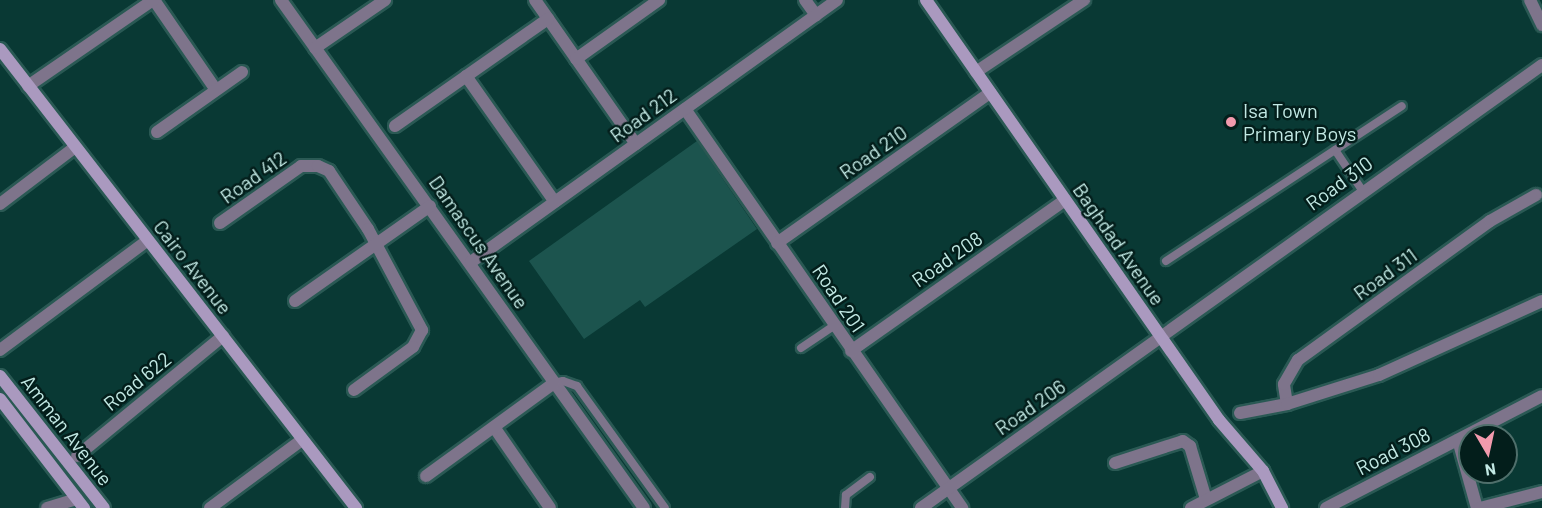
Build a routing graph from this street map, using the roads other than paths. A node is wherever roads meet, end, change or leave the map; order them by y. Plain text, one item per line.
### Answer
1 (153, 0) edge
2 (281, 0) edge
3 (385, 0) edge
4 (535, 0) edge
5 (659, 0) edge
6 (805, 0) edge
7 (837, 0) edge
8 (926, 0) edge
9 (1084, 0) edge
10 (1530, 0) edge
11 (816, 15) junction
12 (548, 19) junction
13 (1542, 26) edge
14 (315, 48) junction
15 (0, 49) edge
16 (576, 59) junction
17 (1542, 65) edge
18 (242, 72) dead end
19 (976, 72) junction
20 (466, 76) junction
21 (27, 86) junction
22 (216, 90) junction
23 (990, 93) junction
24 (1402, 106) dead end
25 (685, 109) junction
26 (396, 126) dead end
27 (157, 132) dead end
28 (636, 144) junction
29 (75, 147) junction
30 (1335, 150) junction
31 (1362, 190) junction
32 (1536, 195) dead end
33 (1065, 200) junction
34 (555, 202) junction
35 (0, 204) edge
36 (430, 206) junction
37 (220, 223) dead end
38 (148, 240) junction
39 (777, 243) junction
40 (374, 245) junction
41 (1166, 261) dead end
42 (471, 262) junction
43 (295, 301) dead end
44 (1542, 301) edge
45 (834, 326) junction
46 (223, 336) junction
47 (1161, 338) junction
48 (801, 348) dead end
49 (0, 350) edge
50 (851, 351) junction
51 (0, 376) edge
52 (554, 383) junction
53 (354, 390) dead end
54 (1542, 396) edge
55 (0, 399) edge
56 (1287, 404) junction
57 (1240, 413) dead end
58 (1489, 424) edge
59 (494, 427) junction
60 (302, 440) junction
61 (1458, 440) edge
62 (76, 456) dead end
63 (1115, 463) dead end
64 (1263, 471) junction
65 (426, 476) dead end
66 (870, 477) dead end
67 (1472, 484) edge
68 (948, 489) junction
69 (1542, 492) edge
70 (1206, 499) junction
71 (80, 503) edge
72 (46, 508) edge
73 (104, 508) edge
74 (210, 508) edge
75 (356, 508) edge
76 (550, 508) edge
77 (644, 508) edge
78 (665, 508) edge
79 (845, 508) edge
80 (921, 508) edge
81 (962, 508) edge
82 (1191, 508) edge
83 (1282, 508) edge
84 (1326, 508) edge
85 (1479, 508) edge

1 - 21 street
1 - 22 street
2 - 14 street, Damascus Avenue
3 - 14 street
4 - 12 street
5 - 16 street
6 - 11 street
7 - 11 street, Road 212
8 - 19 street, Baghdad Avenue
9 - 19 street
10 - 13 street
11 - 25 street, Road 212
12 - 16 street
12 - 20 street
14 - 36 street, Damascus Avenue
15 - 21 street, Cairo Avenue
16 - 28 street
17 - 31 street, Road 310
18 - 22 street
19 - 23 street, Baghdad Avenue
20 - 26 street
20 - 34 street
21 - 29 street, Cairo Avenue
22 - 27 street
23 - 33 street, Baghdad Avenue
23 - 39 street, Road 210
24 - 30 lane
25 - 28 street, Road 212
25 - 39 street, Road 201
28 - 34 street, Road 212
29 - 35 street
29 - 38 street, Cairo Avenue
30 - 31 lane
30 - 41 lane
31 - 47 street, Road 310
32 - 56 street, Road 311
33 - 47 street, Baghdad Avenue
33 - 50 street, Road 208
34 - 42 street, Road 212
36 - 40 street
36 - 42 street, Damascus Avenue
37 - 40 street, Road 412
38 - 46 street, Cairo Avenue
38 - 49 street
39 - 45 street, Road 201
40 - 43 street
40 - 53 street, Road 412
42 - 52 street, Damascus Avenue
44 - 56 street
45 - 48 lane
45 - 50 street, Road 201
46 - 60 street, Cairo Avenue
46 - 62 street, Road 622
47 - 64 street, Baghdad Avenue
47 - 68 street, Road 206
50 - 68 street, Road 201
51 - 73 street, Amman Avenue
52 - 59 street
52 - 77 street, Damascus Avenue
52 - 78 lane
54 - 58 street, Road 308
55 - 71 street, Amman Avenue
56 - 57 street
59 - 65 street
59 - 76 street
60 - 74 street
60 - 75 street, Cairo Avenue
61 - 84 street, Road 308
63 - 70 street
64 - 70 street
64 - 83 street, Baghdad Avenue
66 - 79 lane
67 - 85 street
68 - 80 street, Road 206
68 - 81 street, Road 201
69 - 85 street
70 - 82 street
71 - 72 street

